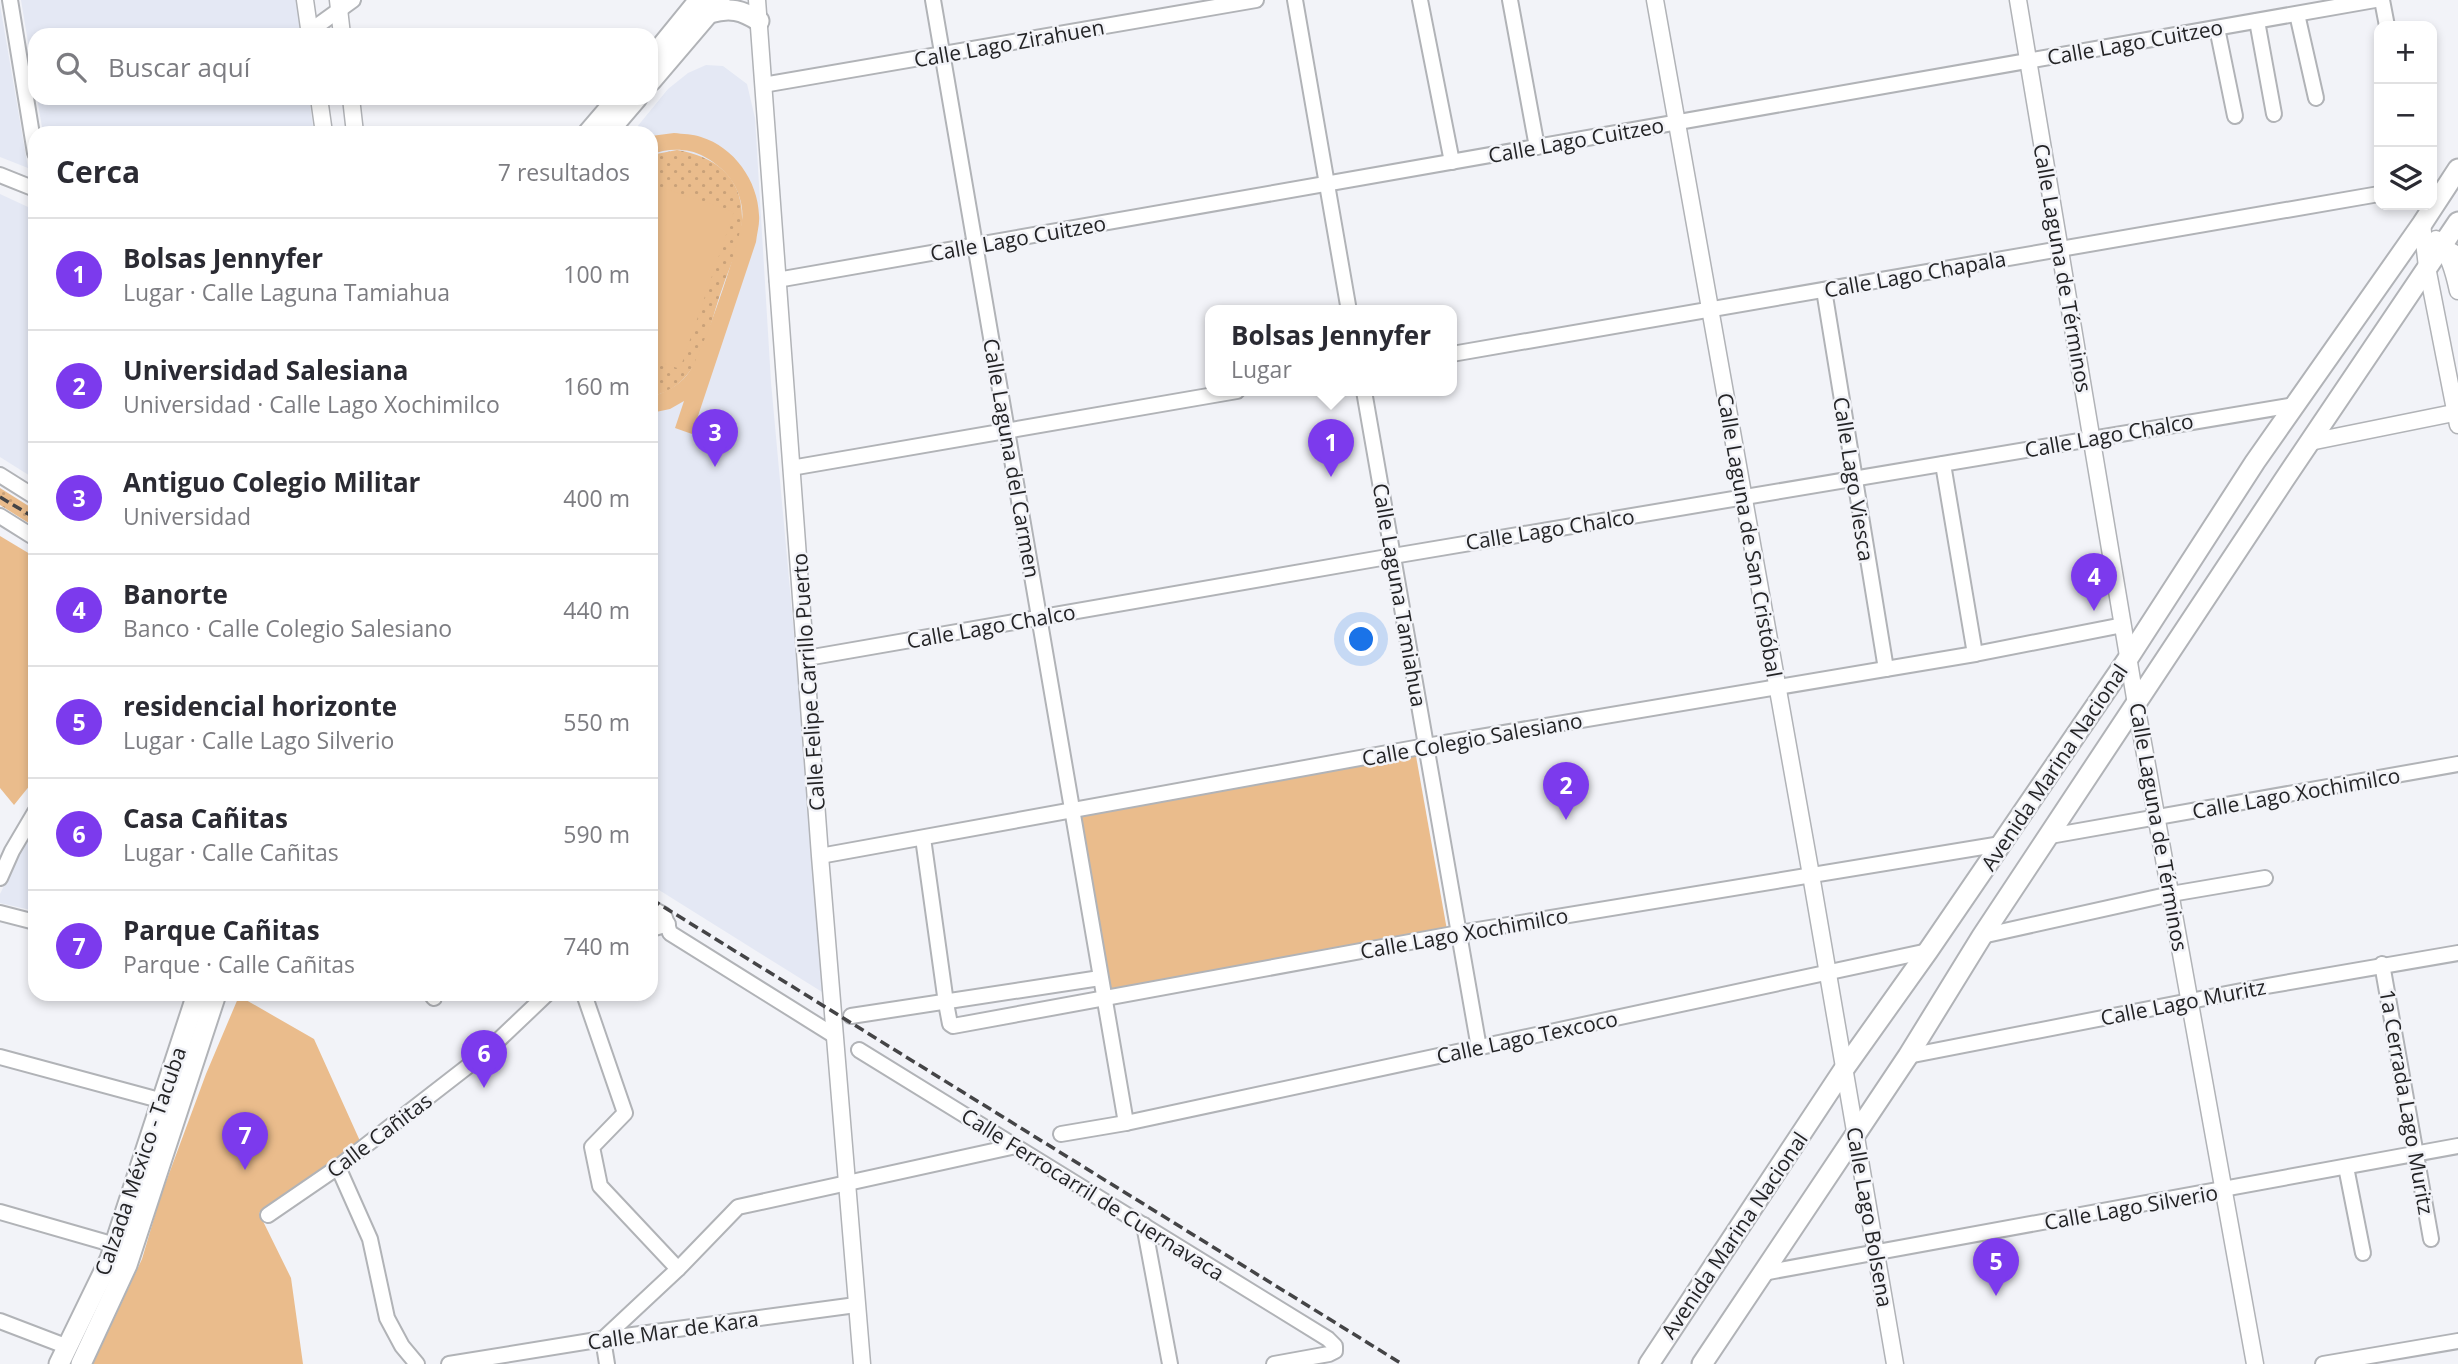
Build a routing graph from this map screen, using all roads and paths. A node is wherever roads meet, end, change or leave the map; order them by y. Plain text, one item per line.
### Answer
1 (10, 0) edge
2 (305, 0) edge
3 (353, 0) edge
4 (757, 0) edge
5 (933, 0) edge
6 (1256, 0) edge
7 (1295, 0) edge
8 (1420, 0) edge
9 (1510, 0) edge
10 (1655, 0) edge
11 (2018, 0) edge
12 (2375, 0) edge
13 (2382, 0) edge
14 (710, 4) edge
15 (339, 5) edge
16 (2297, 14) junction
17 (759, 21) junction
18 (2257, 21) junction
19 (2386, 21) edge
20 (309, 28) edge
21 (315, 28) edge
22 (341, 28) edge
23 (2217, 28) junction
24 (658, 52) edge
25 (942, 54) junction
26 (2028, 61) junction
27 (658, 72) edge
28 (763, 85) junction
29 (2316, 98) dead end
30 (320, 105) edge
31 (352, 105) edge
32 (612, 105) edge
33 (631, 105) edge
34 (2274, 114) dead end
35 (2235, 116) dead end
36 (1677, 123) junction
37 (31, 126) edge
38 (323, 126) edge
39 (354, 126) edge
40 (594, 126) edge
41 (613, 126) edge
42 (1537, 147) junction
43 (1452, 162) junction
44 (2458, 169) edge
45 (0, 175) edge
46 (1327, 184) junction
47 (28, 186) edge
48 (2374, 195) edge
49 (2420, 214) edge
50 (2458, 222) edge
51 (975, 246) junction
52 (2060, 249) junction
53 (2450, 250) edge
54 (2427, 267) junction
55 (2456, 269) edge
56 (777, 280) junction
57 (1824, 290) junction
58 (2458, 291) edge
59 (1348, 305) edge
60 (1710, 309) junction
61 (1457, 353) edge
62 (1208, 396) edge
63 (1365, 396) edge
64 (2294, 405) junction
65 (2457, 416) edge
66 (1008, 431) junction
67 (2092, 439) junction
68 (2310, 442) junction
69 (2255, 462) junction
70 (1943, 464) junction
71 (791, 468) junction
72 (0, 475) edge
73 (1854, 478) junction
74 (2284, 480) junction
75 (28, 493) edge
76 (1743, 497) junction
77 (0, 516) edge
78 (28, 534) edge
79 (1393, 556) junction
80 (1039, 618) junction
81 (2123, 625) junction
82 (1975, 654) junction
83 (2129, 657) junction
84 (807, 658) junction
85 (1886, 669) junction
86 (1777, 687) junction
87 (2136, 704) junction
88 (1426, 746) junction
89 (2458, 764) edge
90 (1071, 810) junction
91 (2157, 817) junction
92 (28, 824) edge
93 (2050, 836) junction
94 (923, 838) junction
95 (2001, 844) junction
96 (820, 856) junction
97 (1811, 875) junction
98 (0, 878) edge
99 (2265, 878) dead end
100 (2171, 894) junction
101 (658, 912) edge
102 (0, 913) edge
103 (28, 920) edge
104 (668, 923) junction
105 (658, 927) edge
106 (1459, 933) junction
107 (1982, 936) junction
108 (1928, 951) junction
109 (2457, 958) edge
110 (2382, 964) junction
111 (1827, 971) junction
112 (1100, 978) junction
113 (1104, 997) junction
114 (2190, 1000) junction
115 (195, 1001) edge
116 (214, 1001) edge
117 (540, 1001) edge
118 (586, 1001) edge
119 (946, 1003) junction
120 (851, 1016) dead end
121 (835, 1036) junction
122 (1479, 1048) junction
123 (859, 1050) dead end
124 (1908, 1056) junction
125 (0, 1057) edge
126 (1844, 1069) junction
127 (163, 1101) junction
128 (1126, 1123) junction
129 (1061, 1134) dead end
130 (1856, 1135) junction
131 (1016, 1146) junction
132 (2458, 1146) edge
133 (2416, 1154) junction
134 (338, 1167) junction
135 (2347, 1167) junction
136 (847, 1183) junction
137 (2225, 1190) junction
138 (0, 1212) edge
139 (268, 1214) dead end
140 (1144, 1225) junction
141 (2431, 1239) dead end
142 (115, 1245) junction
143 (2362, 1253) dead end
144 (1877, 1254) junction
145 (678, 1269) junction
146 (1763, 1273) junction
147 (856, 1305) junction
148 (0, 1321) edge
149 (603, 1339) junction
150 (2458, 1340) edge
151 (64, 1355) edge
152 (80, 1364) edge
153 (416, 1364) edge
154 (449, 1364) edge
155 (607, 1364) edge
156 (862, 1364) edge
157 (1170, 1364) edge
158 (1274, 1364) edge
159 (1649, 1364) edge
160 (1702, 1364) edge
161 (1895, 1364) edge
162 (2255, 1364) edge
163 (2323, 1364) edge

1 - 37 street
2 - 20 street
3 - 15 street
4 - 17 street, Calle Felipe Carrillo Puerto
5 - 25 street, Calle Laguna del Carmen
6 - 25 street, Calle Lago Zirahuen
7 - 46 street
8 - 43 street
9 - 42 street
10 - 36 street, Calle Laguna de San Cristóbal
11 - 26 street, Calle Laguna de Términos
12 - 16 street, Calle Lago Cuitzeo
13 - 19 street
14 - 17 main road
14 - 24 main road
14 - 27 main road
15 - 21 street
15 - 22 street
16 - 18 street, Calle Lago Cuitzeo
16 - 29 street
17 - 28 street, Calle Felipe Carrillo Puerto
18 - 23 street, Calle Lago Cuitzeo
18 - 34 street
23 - 26 street, Calle Lago Cuitzeo
23 - 35 street
25 - 28 street, Calle Lago Zirahuen
25 - 51 street, Calle Laguna del Carmen
26 - 36 street, Calle Lago Cuitzeo
26 - 52 street, Calle Laguna de Términos
28 - 56 street, Calle Felipe Carrillo Puerto
30 - 38 street
31 - 39 street
32 - 40 main road
33 - 41 main road
36 - 42 street, Calle Lago Cuitzeo
36 - 60 street, Calle Laguna de San Cristóbal
42 - 43 street, Calle Lago Cuitzeo
43 - 46 street, Calle Lago Cuitzeo
44 - 49 main road, Avenida Marina Nacional
45 - 47 street
46 - 51 street, Calle Lago Cuitzeo
46 - 59 street
48 - 52 street, Calle Lago Chapala
49 - 53 street
49 - 54 street
49 - 64 main road, Avenida Marina Nacional
50 - 53 main road, Avenida Marina Nacional
51 - 56 street, Calle Lago Cuitzeo
51 - 66 street, Calle Laguna del Carmen
52 - 57 street, Calle Lago Chapala
52 - 67 street, Calle Laguna de Términos
53 - 54 main road, Avenida Marina Nacional
53 - 55 street
54 - 65 street
54 - 68 main road, Avenida Marina Nacional
55 - 58 street
56 - 71 street, Calle Felipe Carrillo Puerto
57 - 60 street, Calle Lago Chapala
57 - 73 street, Calle Lago Viesca
60 - 61 street, Calle Lago Chapala
60 - 76 street, Calle Laguna de San Cristóbal
62 - 66 street
63 - 79 street, Calle Laguna Tamiahua
64 - 67 street, Calle Lago Chalco
64 - 69 main road, Avenida Marina Nacional
65 - 68 street
66 - 71 street
66 - 80 street, Calle Laguna del Carmen
67 - 70 street, Calle Lago Chalco
67 - 81 street, Calle Laguna de Términos
68 - 74 main road, Avenida Marina Nacional
69 - 74 main road
69 - 83 main road, Avenida Marina Nacional
70 - 73 street, Calle Lago Chalco
70 - 82 street
71 - 84 street, Calle Felipe Carrillo Puerto
72 - 75 street
73 - 76 street, Calle Lago Chalco
73 - 85 street, Calle Lago Viesca
74 - 87 main road, Avenida Marina Nacional
76 - 79 street, Calle Lago Chalco
76 - 86 street, Calle Laguna de San Cristóbal
77 - 78 street
79 - 80 street, Calle Lago Chalco
79 - 88 street, Calle Laguna Tamiahua
80 - 84 street, Calle Lago Chalco
80 - 90 street, Calle Laguna del Carmen
81 - 82 street, Calle Colegio Salesiano
81 - 83 street, Calle Laguna de Términos
82 - 85 street, Calle Colegio Salesiano
83 - 87 street, Calle Laguna de Términos
83 - 95 main road, Avenida Marina Nacional
84 - 96 street, Calle Felipe Carrillo Puerto
85 - 86 street, Calle Colegio Salesiano
86 - 88 street, Calle Colegio Salesiano
86 - 97 street, Calle Laguna de San Cristóbal
87 - 91 street, Calle Laguna de Términos
87 - 93 main road, Avenida Marina Nacional
88 - 90 street, Calle Colegio Salesiano
88 - 106 street, Calle Laguna Tamiahua
89 - 91 street, Calle Lago Xochimilco
90 - 94 street, Calle Colegio Salesiano
90 - 112 street, Calle Laguna del Carmen
91 - 93 street, Calle Lago Xochimilco
91 - 100 street, Calle Laguna de Términos
92 - 98 street
93 - 107 main road, Avenida Marina Nacional
94 - 96 street, Calle Colegio Salesiano
94 - 119 street
95 - 97 street, Calle Lago Xochimilco
95 - 108 main road, Avenida Marina Nacional
96 - 121 street, Calle Felipe Carrillo Puerto
97 - 106 street, Calle Lago Xochimilco
97 - 111 street, Calle Laguna de San Cristóbal
99 - 100 street
100 - 107 street
100 - 114 street, Calle Laguna de Términos
101 - 104 street
102 - 103 street
104 - 105 street
104 - 121 street
106 - 113 street, Calle Lago Xochimilco
106 - 122 street, Calle Laguna Tamiahua
107 - 124 main road, Avenida Marina Nacional
108 - 111 street, Calle Lago Texcoco
108 - 126 main road, Avenida Marina Nacional
109 - 110 street, Calle Lago Muritz
110 - 114 street, Calle Lago Muritz
110 - 133 street, 1a Cerrada Lago Muritz
111 - 122 street, Calle Lago Texcoco
111 - 126 street, Calle Laguna de San Cristóbal
112 - 113 street, Calle Laguna del Carmen
112 - 119 street
113 - 119 street, Calle Lago Xochimilco
113 - 128 street, Calle Laguna del Carmen
114 - 124 street, Calle Lago Muritz
114 - 137 street, Calle Laguna de Términos
115 - 127 main road, Calzada México - Tacuba
116 - 152 main road, Calzada México - Tacuba
117 - 134 street, Calle Cañitas
118 - 145 street
119 - 120 street
121 - 136 street, Calle Felipe Carrillo Puerto
122 - 128 street, Calle Lago Texcoco
123 - 131 street, Calle Ferrocarril de Cuernavaca
124 - 130 main road, Avenida Marina Nacional
125 - 127 street
126 - 130 street, Calle Lago Bolsena
126 - 159 main road, Avenida Marina Nacional
127 - 142 main road, Calzada México - Tacuba
128 - 129 street, Calle Lago Texcoco
130 - 144 street, Calle Lago Bolsena
130 - 146 main road, Avenida Marina Nacional
131 - 136 street
131 - 140 street, Calle Ferrocarril de Cuernavaca
132 - 133 street, Calle Lago Silverio
133 - 135 street, Calle Lago Silverio
133 - 141 street, 1a Cerrada Lago Muritz
134 - 139 street, Calle Cañitas
134 - 153 street
135 - 137 street, Calle Lago Silverio
135 - 143 street
136 - 145 street
136 - 147 street, Calle Felipe Carrillo Puerto
137 - 144 street, Calle Lago Silverio
137 - 162 street, Calle Laguna de Términos
138 - 142 street
140 - 157 street
140 - 158 street, Calle Ferrocarril de Cuernavaca
142 - 151 main road, Calzada México - Tacuba
144 - 146 street, Calle Lago Silverio
144 - 161 street, Calle Lago Bolsena
145 - 149 street
146 - 160 main road, Avenida Marina Nacional
147 - 149 street, Calle Mar de Kara
147 - 156 street, Calle Felipe Carrillo Puerto
148 - 151 street
149 - 154 street, Calle Mar de Kara
149 - 155 street
150 - 163 street

